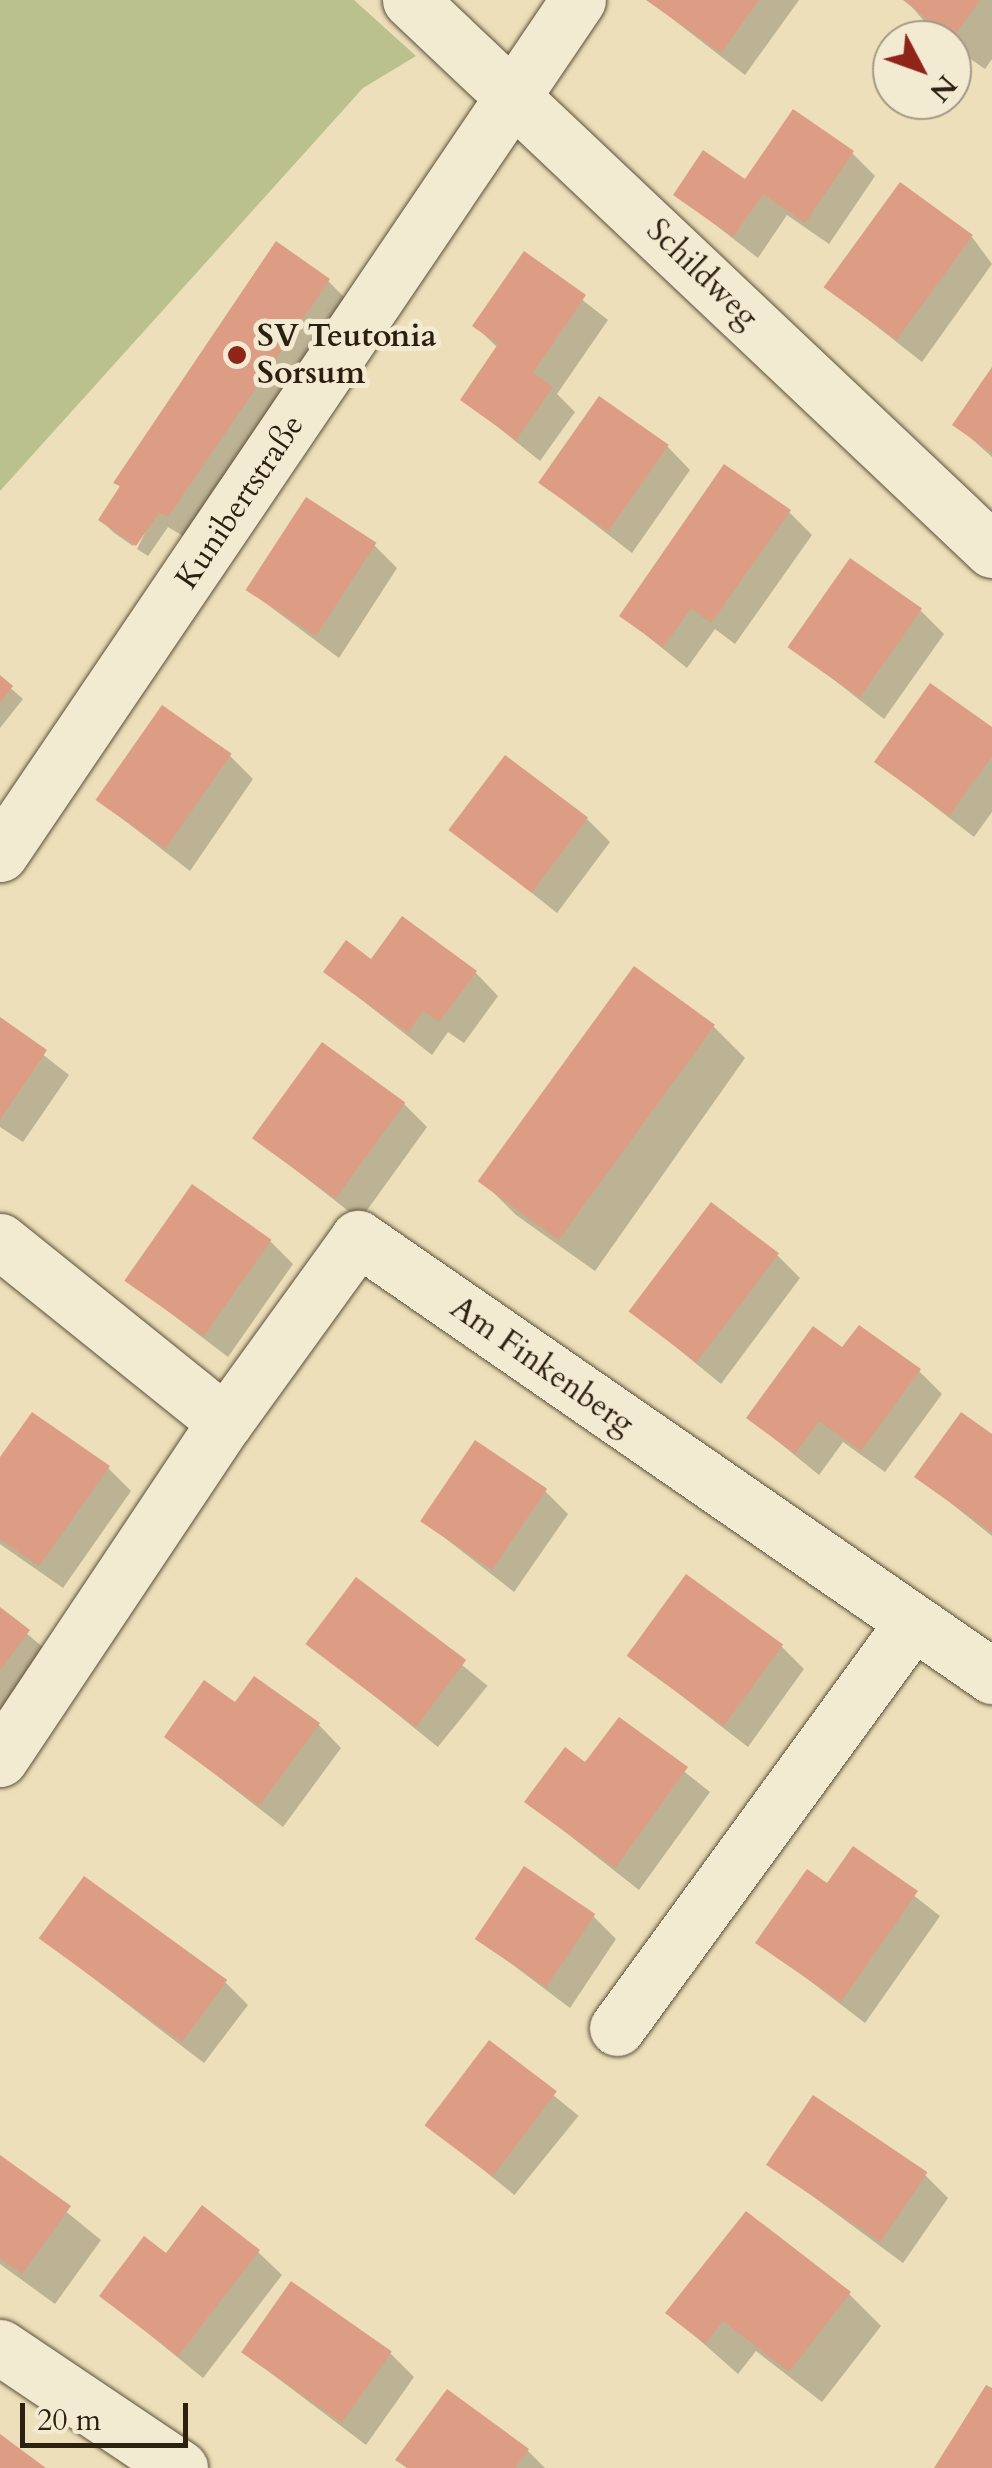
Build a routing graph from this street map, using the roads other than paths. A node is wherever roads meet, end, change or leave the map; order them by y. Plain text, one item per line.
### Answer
1 (410, 0) edge
2 (578, 0) edge
3 (511, 93) junction
4 (992, 550) edge
5 (0, 854) edge
6 (0, 1241) edge
7 (225, 1422) junction
8 (913, 1622) junction
9 (992, 1676) edge
10 (0, 1759) edge
11 (617, 2028) dead end
12 (0, 2347) edge
13 (180, 2468) edge

1 - 3 street, Schildweg
2 - 3 street, Kunibertstraße
3 - 4 street, Schildweg
3 - 5 street, Kunibertstraße
6 - 7 street
7 - 8 street, Am Finkenberg
7 - 10 street, Am Finkenberg
8 - 9 street, Am Finkenberg
8 - 11 street
12 - 13 street

